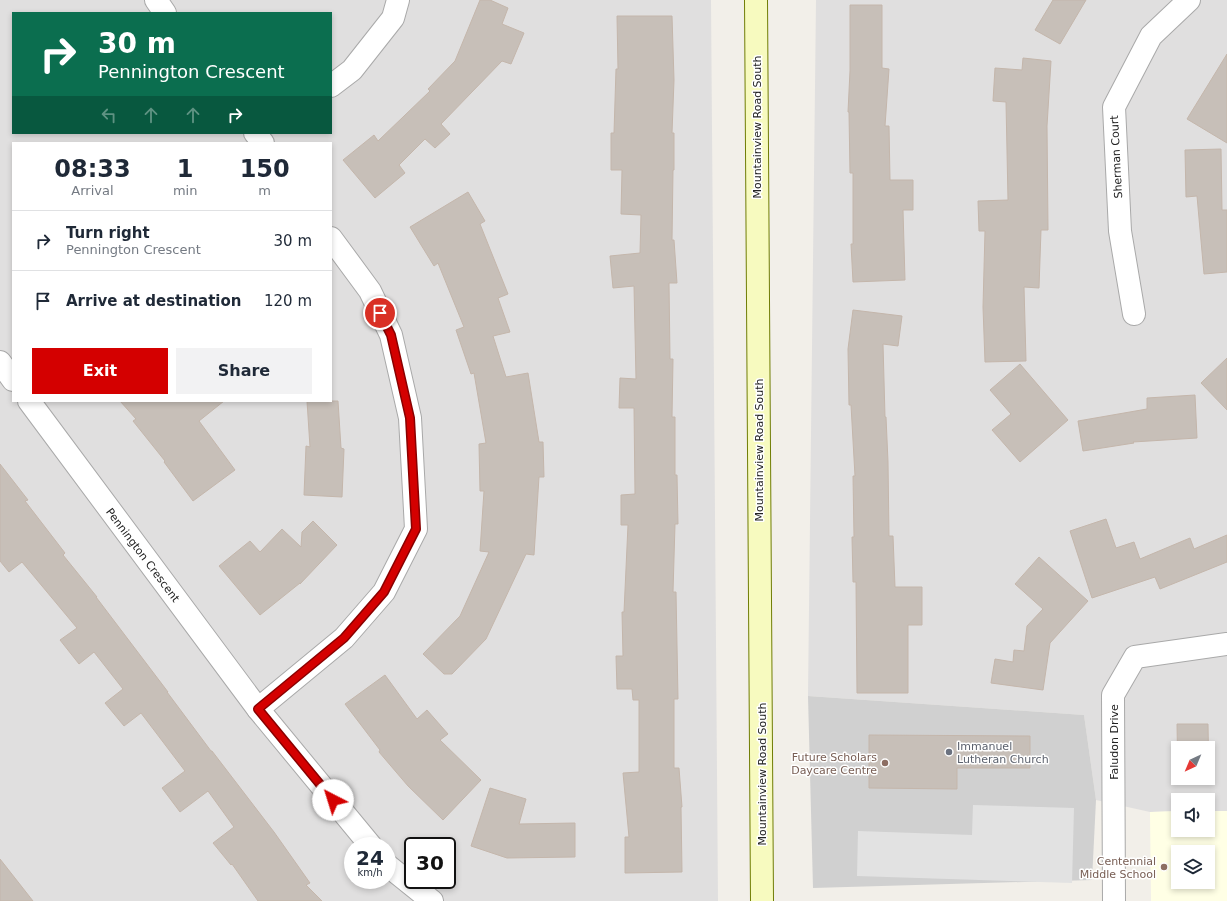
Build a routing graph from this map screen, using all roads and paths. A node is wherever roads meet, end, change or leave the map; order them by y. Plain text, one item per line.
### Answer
1 (156, 0) edge
2 (398, 0) edge
3 (756, 0) edge
4 (1189, 0) edge
5 (164, 12) edge
6 (332, 85) edge
7 (332, 239) edge
8 (1134, 314) dead end
9 (0, 362) edge
10 (12, 379) edge
11 (30, 402) edge
12 (1227, 644) edge
13 (258, 709) junction
14 (364, 837) edge
15 (396, 872) edge
16 (432, 901) edge
17 (762, 901) edge
18 (1114, 901) edge

1 - 5 street
2 - 6 street
3 - 17 main road, Mountainview Road South
4 - 8 street, Sherman Court
7 - 13 street
9 - 10 street
11 - 13 street, Pennington Crescent
12 - 18 street, Faludon Drive
13 - 14 street, Pennington Crescent
15 - 16 street

